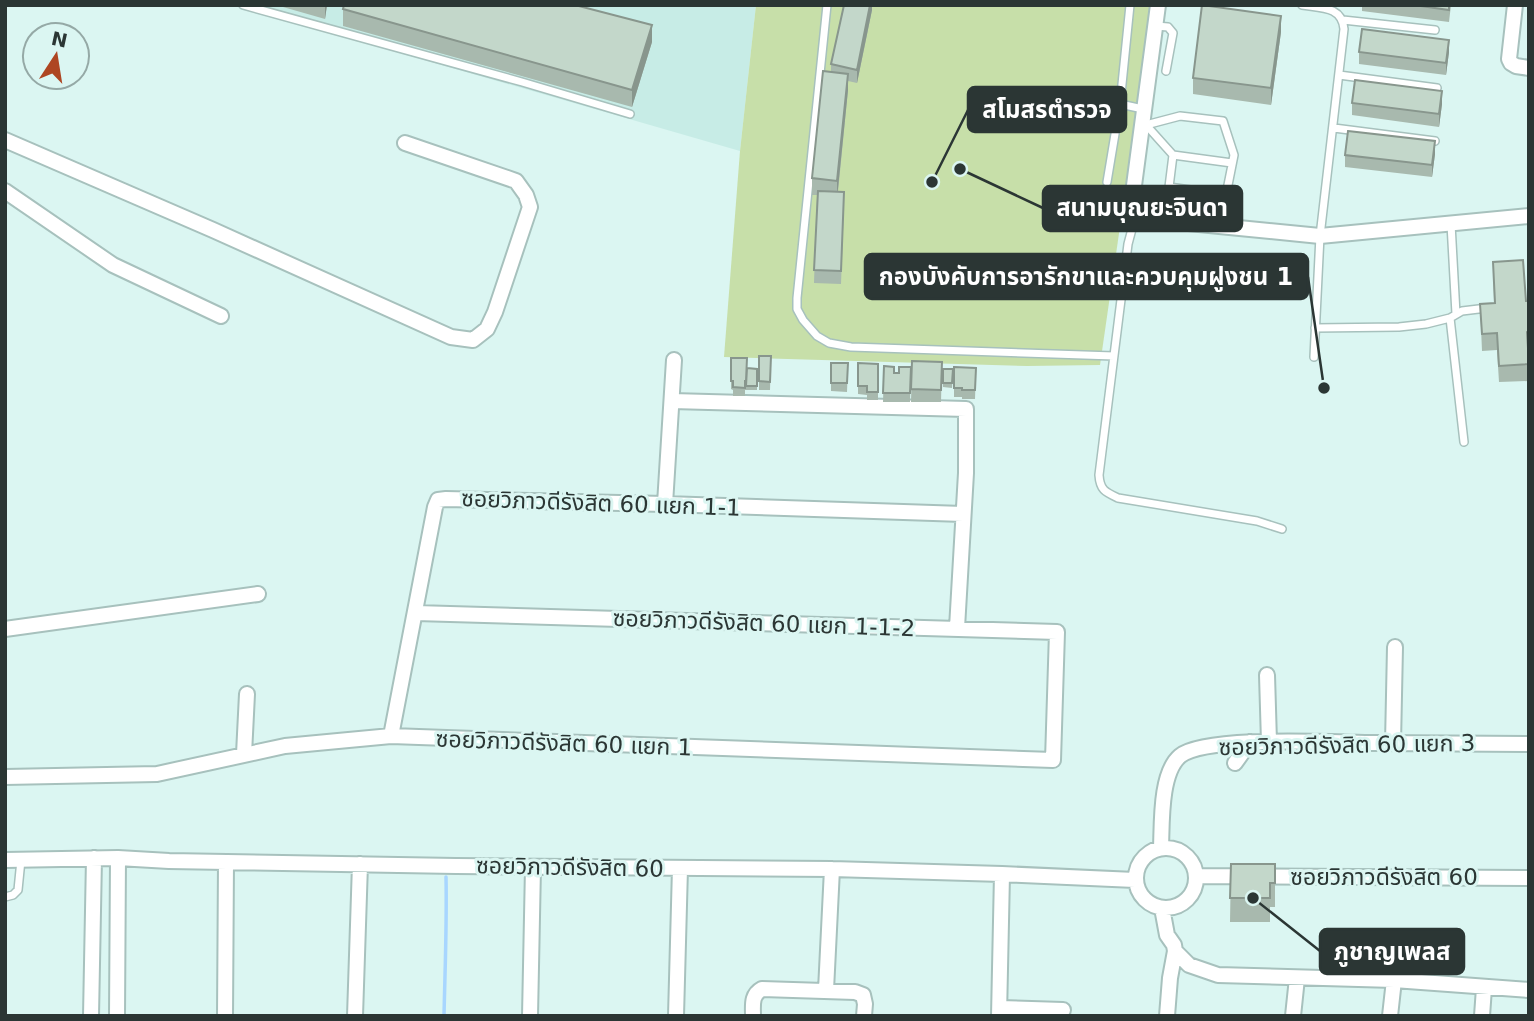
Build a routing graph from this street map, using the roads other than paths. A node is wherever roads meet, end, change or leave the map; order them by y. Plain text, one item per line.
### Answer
1 (243, 5) edge
2 (827, 5) edge
3 (1130, 5) edge
4 (1158, 5) edge
5 (1302, 5) edge
6 (1515, 5) edge
7 (1343, 20) junction
8 (1155, 26) junction
9 (1436, 30) dead end
10 (1529, 68) edge
11 (1167, 71) dead end
12 (1339, 75) junction
13 (1437, 88) edge
14 (1120, 104) junction
15 (1143, 109) junction
16 (631, 114) dead end
17 (1144, 126) junction
18 (1334, 128) junction
19 (5, 141) edge
20 (1435, 141) edge
21 (405, 143) dead end
22 (1173, 155) junction
23 (1232, 163) junction
24 (1107, 182) dead end
25 (5, 191) edge
26 (1529, 216) edge
27 (1143, 217) junction
28 (1451, 224) junction
29 (1320, 236) junction
30 (1487, 308) edge
31 (221, 316) dead end
32 (1453, 316) junction
33 (1315, 328) junction
34 (1114, 356) junction
35 (1314, 357) dead end
36 (674, 360) dead end
37 (672, 401) junction
38 (1464, 442) dead end
39 (665, 504) junction
40 (963, 514) junction
41 (1282, 528) dead end
42 (258, 594) dead end
43 (415, 613) junction
44 (957, 628) junction
45 (5, 629) edge
46 (1395, 647) dead end
47 (1267, 675) dead end
48 (1055, 688) joint
49 (247, 694) dead end
50 (391, 736) junction
51 (1250, 742) junction
52 (1269, 742) junction
53 (1393, 743) junction
54 (1529, 744) edge
55 (244, 754) junction
56 (1235, 763) dead end
57 (5, 777) edge
58 (1161, 848) junction
59 (94, 858) junction
60 (118, 858) junction
61 (21, 859) junction
62 (5, 860) edge
63 (226, 862) junction
64 (360, 863) junction
65 (533, 867) junction
66 (680, 868) junction
67 (832, 869) junction
68 (1002, 874) junction
69 (1197, 876) junction
70 (1529, 877) edge
71 (1135, 880) junction
72 (5, 897) edge
73 (1162, 908) junction
74 (1175, 951) junction
75 (1297, 978) junction
76 (1394, 981) junction
77 (1483, 988) junction
78 (826, 990) junction
79 (1529, 990) edge
80 (1063, 1010) dead end
81 (1000, 1012) edge
82 (91, 1016) edge
83 (117, 1016) edge
84 (225, 1016) edge
85 (355, 1016) edge
86 (530, 1016) edge
87 (676, 1016) edge
88 (752, 1016) edge
89 (864, 1016) edge
90 (1167, 1016) edge
91 (1293, 1016) edge
92 (1390, 1016) edge
93 (1482, 1016) edge

1 - 16 lane
2 - 34 lane
3 - 14 lane
4 - 8 street
5 - 7 lane
6 - 10 street
7 - 9 lane
7 - 12 lane
8 - 11 lane
8 - 15 street
12 - 13 lane
12 - 18 lane
14 - 15 lane
14 - 24 lane
15 - 17 street
17 - 22 lane
17 - 23 lane
17 - 27 street
18 - 20 lane
18 - 29 lane
19 - 21 street
22 - 23 lane
22 - 23 lane
25 - 31 street
26 - 28 street
27 - 29 street
27 - 34 lane
28 - 29 street
28 - 32 lane
29 - 33 lane
30 - 32 lane
32 - 33 lane
32 - 38 lane
33 - 35 lane
34 - 41 lane
36 - 37 street
37 - 39 street
37 - 40 street
39 - 40 street, ซอยวิภาวดีรังสิต 60 แยก 1-1
39 - 43 street, ซอยวิภาวดีรังสิต 60 แยก 1-1
40 - 44 street
42 - 45 street
43 - 44 street, ซอยวิภาวดีรังสิต 60 แยก 1-1-2
43 - 50 street, ซอยวิภาวดีรังสิต 60 แยก 1-1
44 - 48 street, ซอยวิภาวดีรังสิต 60 แยก 1-1-2
46 - 53 street
47 - 52 street
48 - 50 street, ซอยวิภาวดีรังสิต 60 แยก 1
49 - 55 street
50 - 55 street, ซอยวิภาวดีรังสิต 60 แยก 1
51 - 52 street, ซอยวิภาวดีรังสิต 60 แยก 3
51 - 56 street
51 - 58 street, ซอยวิภาวดีรังสิต 60 แยก 3
52 - 53 street, ซอยวิภาวดีรังสิต 60 แยก 3
53 - 54 street, ซอยวิภาวดีรังสิต 60 แยก 3
55 - 57 street, ซอยวิภาวดีรังสิต 60 แยก 1
58 - 69 street
58 - 71 street
59 - 60 street, ซอยวิภาวดีรังสิต 60
59 - 61 street, ซอยวิภาวดีรังสิต 60
59 - 82 street
60 - 63 street, ซอยวิภาวดีรังสิต 60
60 - 83 street
61 - 62 street, ซอยวิภาวดีรังสิต 60
61 - 72 lane
63 - 64 street, ซอยวิภาวดีรังสิต 60
63 - 84 street
64 - 65 street, ซอยวิภาวดีรังสิต 60
64 - 85 street
65 - 66 street, ซอยวิภาวดีรังสิต 60
65 - 86 street
66 - 67 street, ซอยวิภาวดีรังสิต 60
66 - 87 street
67 - 68 street, ซอยวิภาวดีรังสิต 60
67 - 78 street
68 - 71 street, ซอยวิภาวดีรังสิต 60
68 - 81 street
69 - 70 street, ซอยวิภาวดีรังสิต 60
69 - 73 street
71 - 73 street
73 - 74 street
74 - 75 street
74 - 90 street
75 - 76 street
75 - 91 street
76 - 77 street
76 - 92 street
77 - 79 street
77 - 93 street
78 - 88 street
78 - 89 street
80 - 81 street

